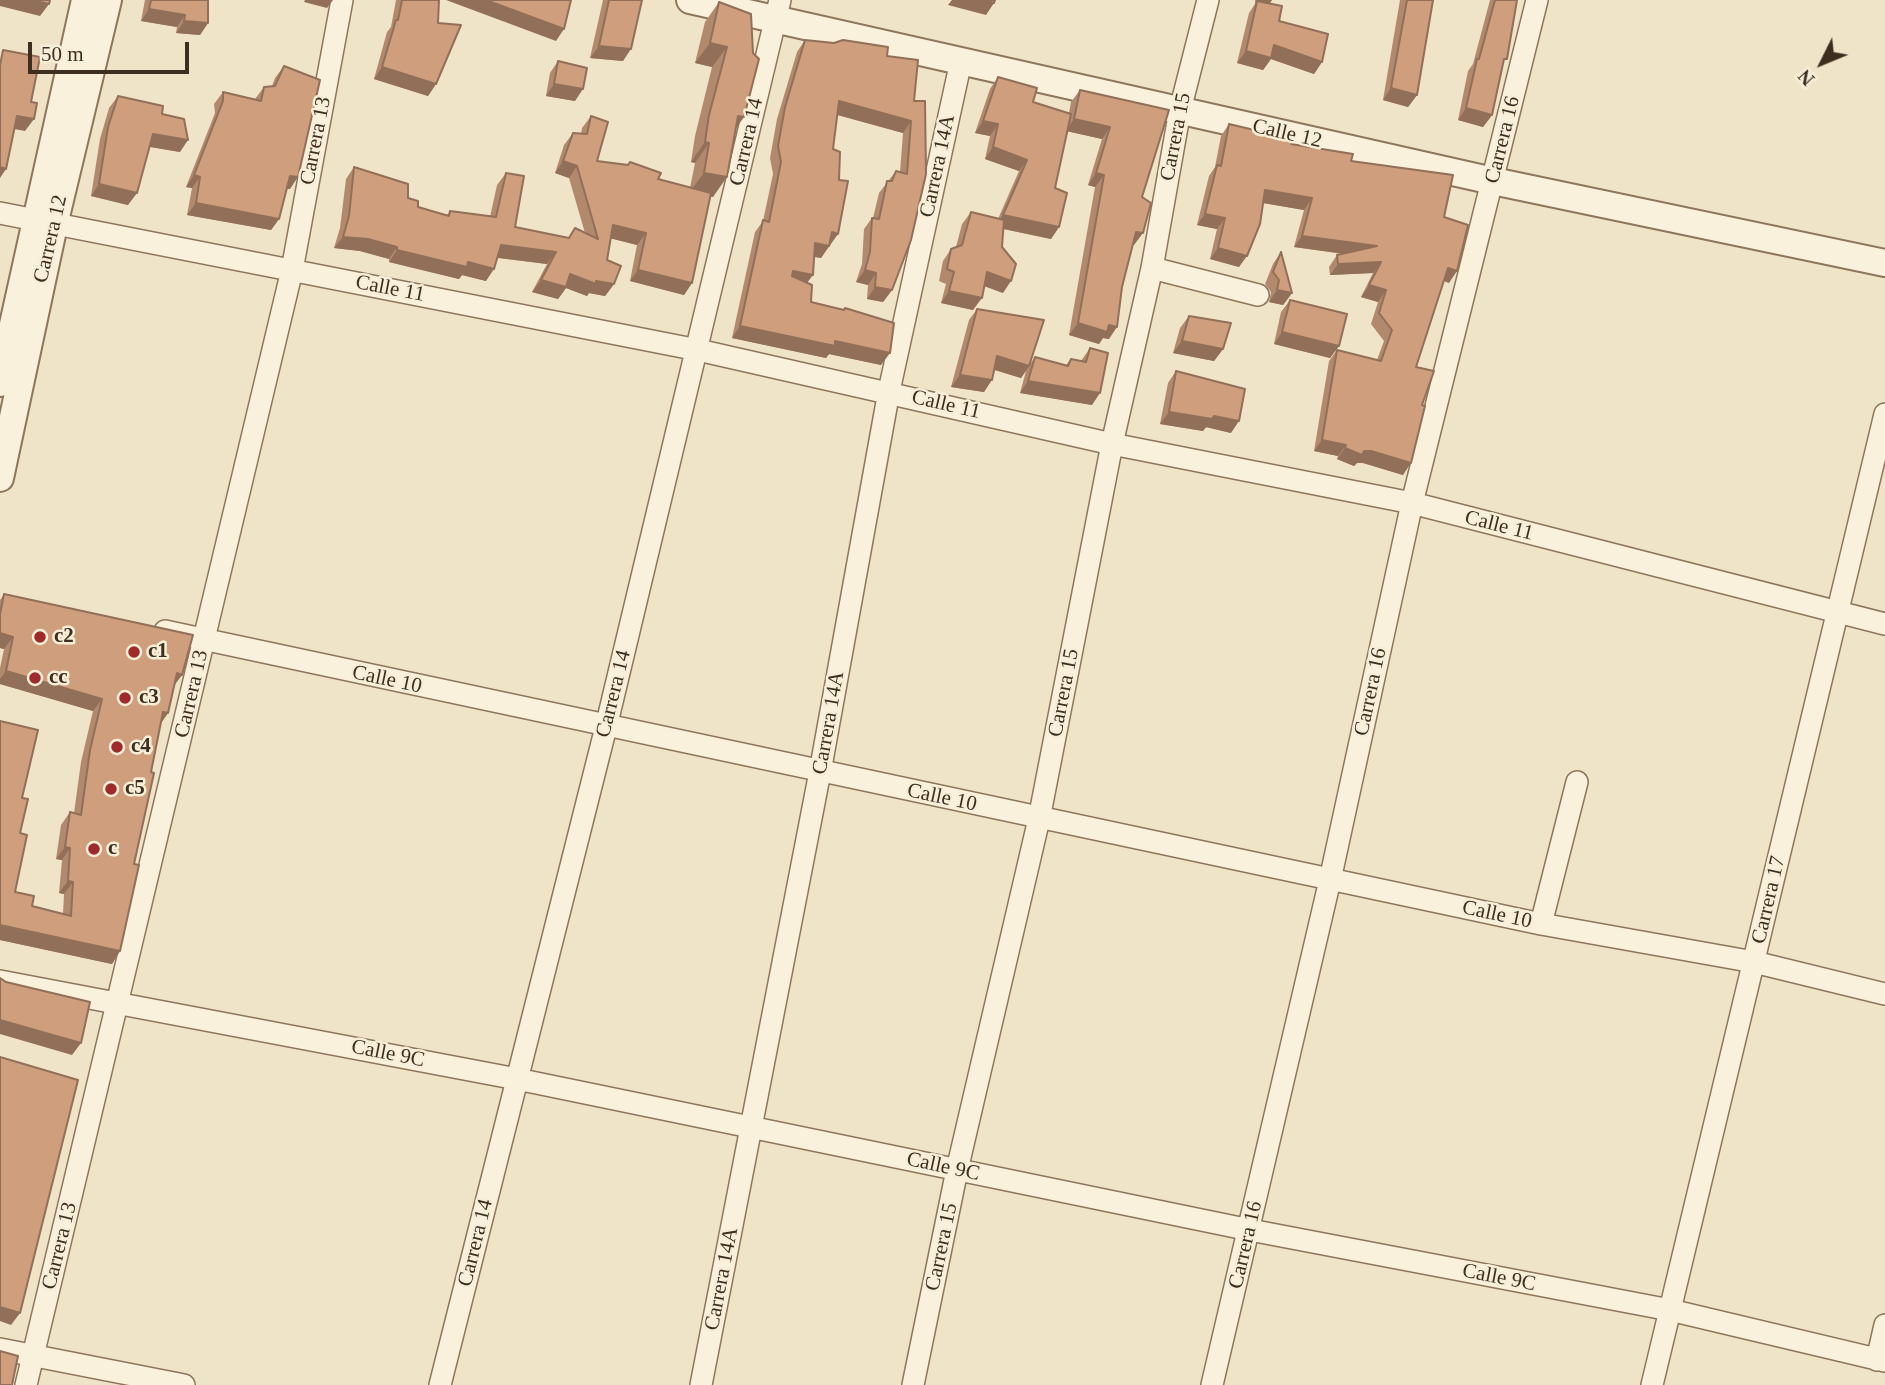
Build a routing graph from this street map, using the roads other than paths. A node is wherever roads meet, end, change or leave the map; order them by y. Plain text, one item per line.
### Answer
1 (85, 0) edge
2 (108, 0) edge
3 (342, 0) edge
4 (690, 0) edge
5 (1208, 0) edge
6 (1537, 0) edge
7 (778, 10) edge
8 (961, 61) junction
9 (1180, 110) junction
10 (1493, 181) junction
11 (0, 213) edge
12 (45, 222) junction
13 (1885, 263) edge
14 (1152, 268) junction
15 (292, 270) junction
16 (1258, 295) dead end
17 (698, 350) junction
18 (0, 383) edge
19 (889, 391) junction
20 (1885, 414) edge
21 (1112, 444) junction
22 (0, 478) edge
23 (1412, 503) junction
24 (1837, 613) junction
25 (1885, 624) edge
26 (141, 626) edge
27 (205, 640) junction
28 (606, 727) junction
29 (820, 772) junction
30 (1577, 782) dead end
31 (1039, 819) junction
32 (1330, 880) junction
33 (1541, 924) junction
34 (1754, 962) junction
35 (0, 981) edge
36 (1885, 994) edge
37 (119, 1003) junction
38 (517, 1079) junction
39 (752, 1127) junction
40 (957, 1170) junction
41 (1250, 1230) junction
42 (1670, 1310) junction
43 (1885, 1325) edge
44 (0, 1349) edge
45 (33, 1356) junction
46 (1881, 1360) edge
47 (26, 1385) edge
48 (184, 1385) edge
49 (440, 1385) edge
50 (701, 1385) edge
51 (914, 1385) edge
52 (1212, 1385) edge
53 (1652, 1385) edge

1 - 12 street, Carrera 12
2 - 12 street, Carrera 12
3 - 15 street, Carrera 13
4 - 7 street, Calle 12
5 - 9 street, Carrera 15
6 - 10 street, Carrera 16
7 - 8 street, Calle 12
7 - 17 street, Carrera 14
8 - 9 street, Calle 12
8 - 19 street, Carrera 14A
9 - 10 street, Calle 12
9 - 14 street, Carrera 15
10 - 13 street, Calle 12
10 - 23 street, Carrera 16
11 - 12 street, Calle 11
12 - 15 street, Calle 11
12 - 18 street, Carrera 12
12 - 22 street, Carrera 12
14 - 16 street
14 - 21 street, Carrera 15
15 - 17 street, Calle 11
15 - 27 street, Carrera 13
17 - 19 street, Calle 11
17 - 28 street, Carrera 14
19 - 21 street, Calle 11
19 - 29 street, Carrera 14A
20 - 24 street, Carrera 17
21 - 23 street, Calle 11
21 - 31 street, Carrera 15
23 - 24 street, Calle 11
23 - 32 street, Carrera 16
24 - 25 street, Calle 11
24 - 34 street, Carrera 17
26 - 27 street, Calle 10
27 - 28 street, Calle 10
27 - 37 street, Carrera 13
28 - 29 street, Calle 10
28 - 38 street, Carrera 14
29 - 31 street, Calle 10
29 - 39 street, Carrera 14A
30 - 33 street
31 - 32 street, Calle 10
31 - 40 street, Carrera 15
32 - 33 street, Calle 10
32 - 41 street, Carrera 16
33 - 34 street, Calle 10
34 - 36 street, Calle 10
34 - 42 street, Carrera 17
35 - 37 street, Calle 9C
37 - 38 street, Calle 9C
37 - 45 street, Carrera 13
38 - 39 street, Calle 9C
38 - 49 street, Carrera 14
39 - 40 street, Calle 9C
39 - 50 street, Carrera 14A
40 - 41 street, Calle 9C
40 - 51 street, Carrera 15
41 - 42 street, Calle 9C
41 - 52 street, Carrera 16
42 - 46 street, Calle 9C
42 - 53 street, Carrera 17
43 - 46 street
44 - 45 street
45 - 47 street, Carrera 13
45 - 48 street

